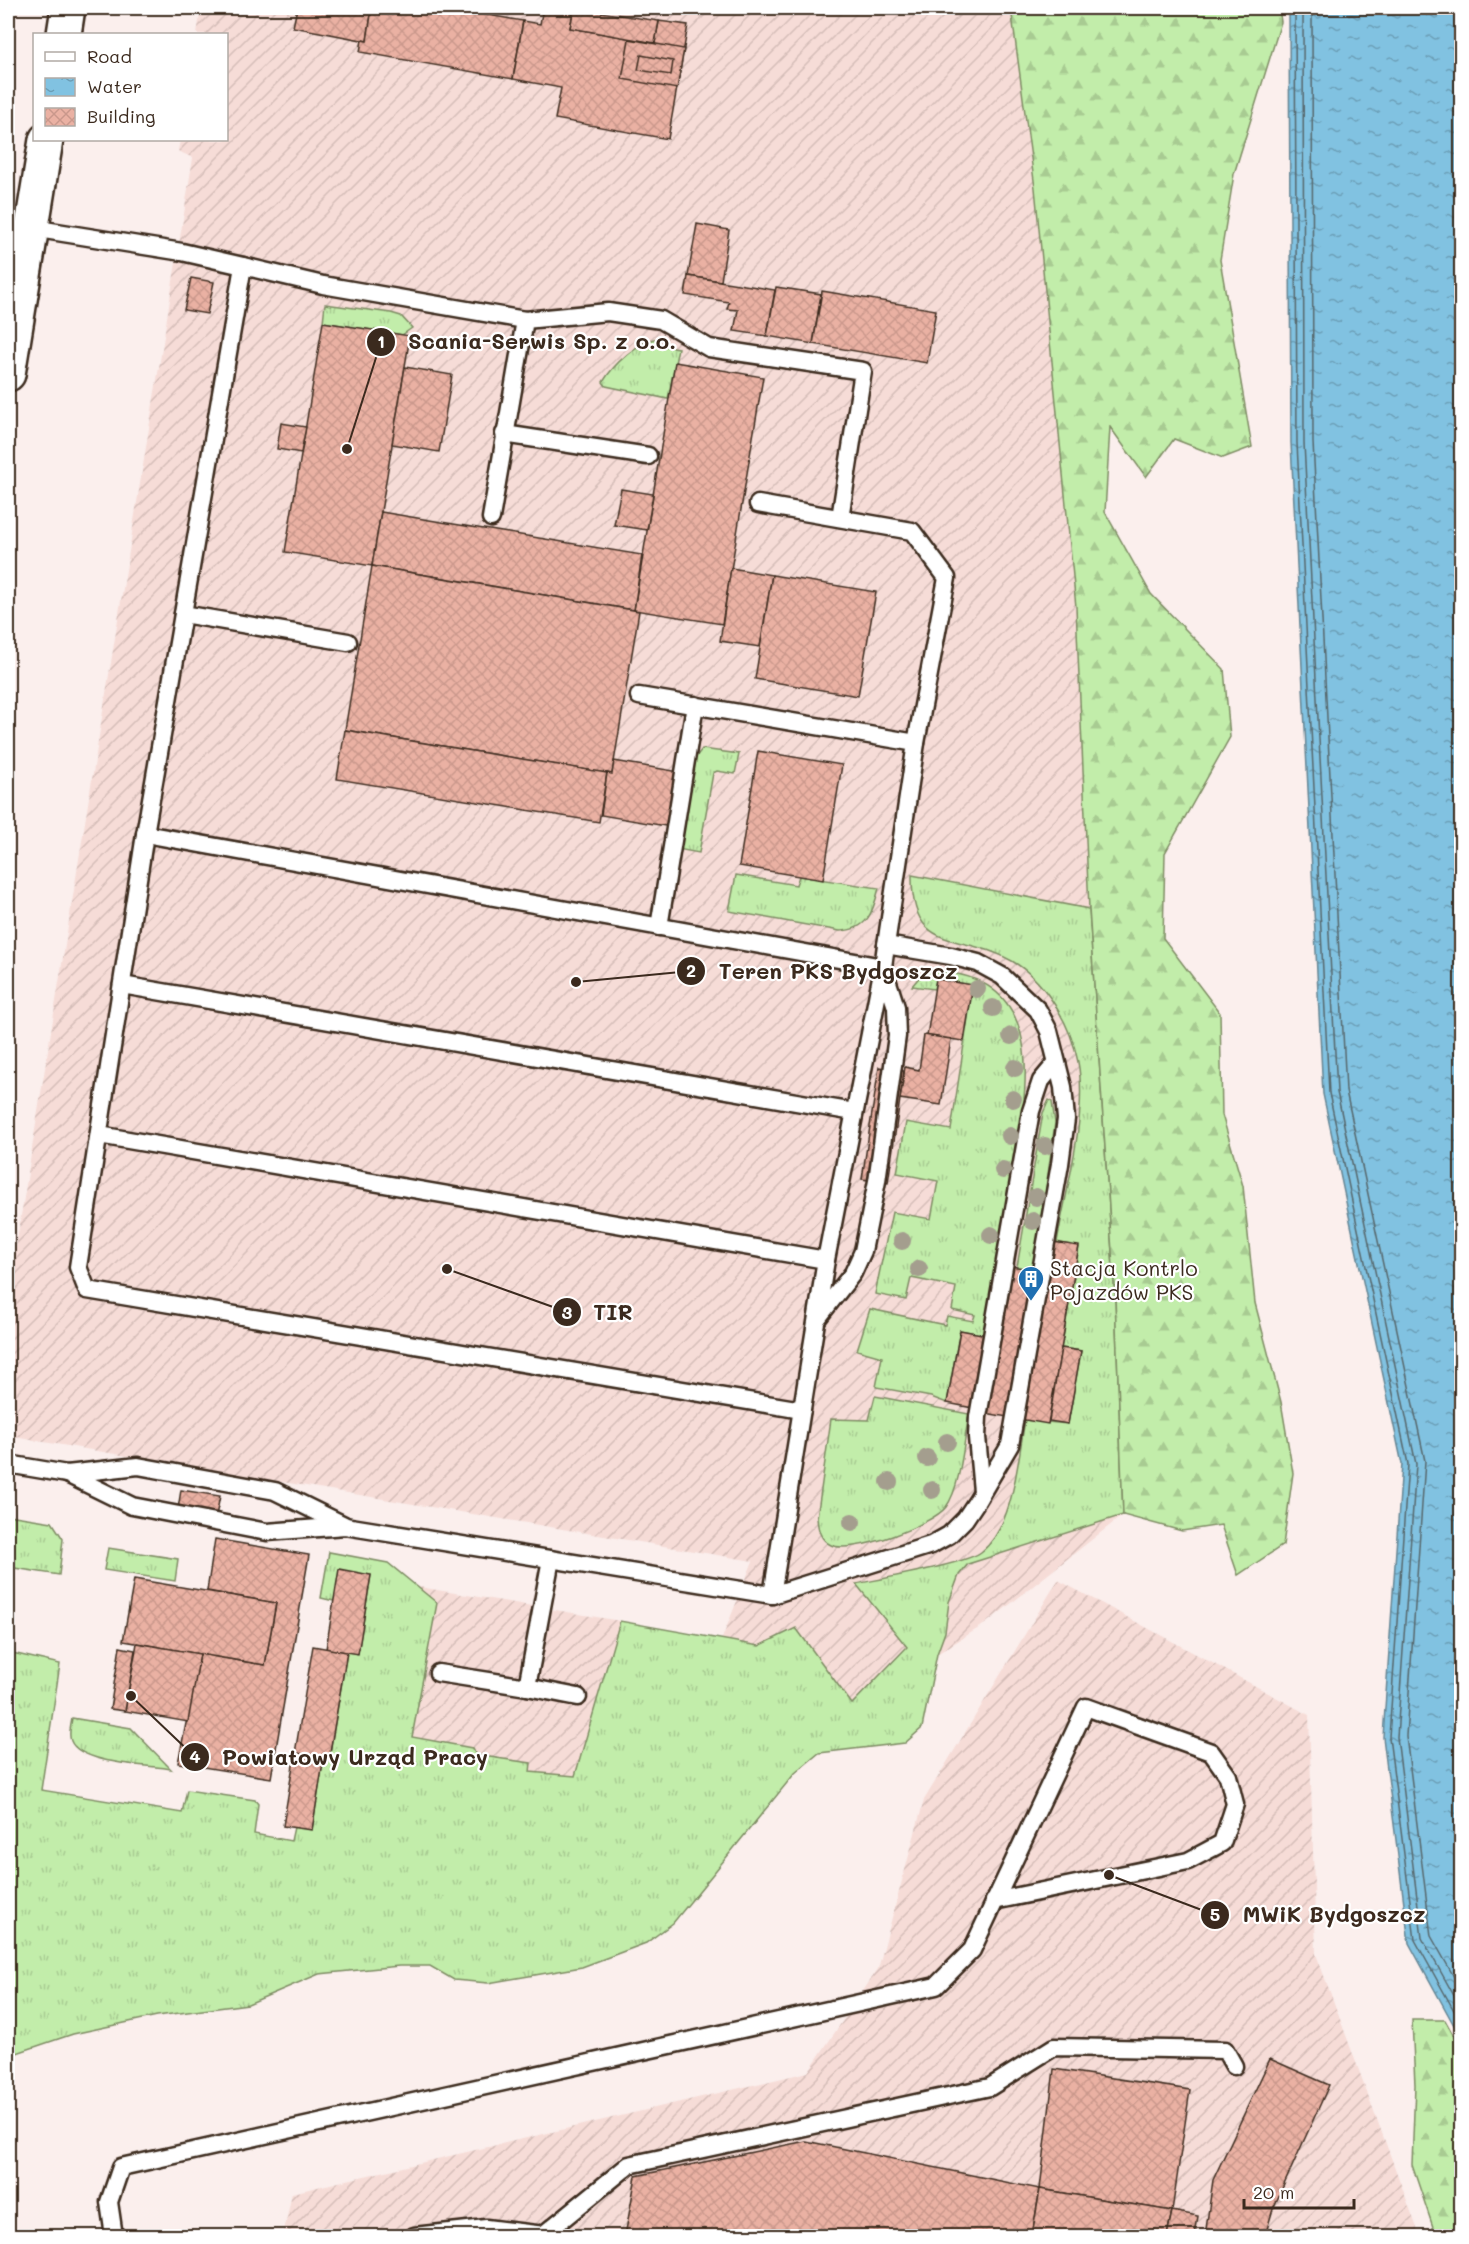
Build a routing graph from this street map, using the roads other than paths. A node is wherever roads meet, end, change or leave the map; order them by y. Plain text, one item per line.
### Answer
1 (68, 8) edge
2 (64, 33) edge
3 (46, 141) edge
4 (32, 228) junction
5 (243, 266) junction
6 (525, 320) junction
7 (8, 374) edge
8 (504, 434) junction
9 (648, 456) dead end
10 (758, 504) dead end
11 (491, 518) dead end
12 (840, 518) junction
13 (183, 614) junction
14 (348, 642) dead end
15 (639, 696) dead end
16 (695, 705) junction
17 (916, 743) junction
18 (145, 834) junction
19 (659, 927) junction
20 (886, 945) junction
21 (883, 967) junction
22 (122, 985) junction
23 (1056, 1063) junction
24 (854, 1112) junction
25 (99, 1135) junction
26 (826, 1260) junction
27 (816, 1319) junction
28 (802, 1410) junction
29 (8, 1464) edge
30 (67, 1474) junction
31 (982, 1491) junction
32 (345, 1526) junction
33 (551, 1560) junction
34 (772, 1595) junction
35 (438, 1673) dead end
36 (528, 1688) junction
37 (578, 1697) dead end
38 (994, 1901) junction
39 (1234, 2066) dead end
40 (114, 2236) edge
41 (414, 2236) edge
42 (551, 2236) edge

1 - 2 street
3 - 4 street
4 - 5 lane
4 - 7 street
5 - 6 lane
5 - 13 lane
6 - 8 lane
6 - 12 lane
8 - 9 lane
8 - 11 lane
10 - 12 lane
12 - 17 lane
13 - 14 lane
13 - 18 lane
15 - 16 lane
16 - 17 lane
16 - 19 lane
17 - 20 lane
18 - 19 lane
18 - 22 lane
19 - 21 lane
20 - 21 lane
20 - 23 lane
21 - 24 lane
21 - 27 lane
22 - 24 lane
22 - 25 lane
23 - 31 lane
23 - 31 lane
24 - 26 lane
25 - 26 lane
25 - 28 lane
26 - 27 lane
27 - 28 lane
28 - 34 lane
29 - 30 lane
30 - 32 lane
30 - 32 lane
31 - 34 lane
32 - 33 lane
33 - 34 lane
33 - 36 lane
35 - 36 lane
36 - 37 lane
38 - 38 lane
38 - 40 lane
39 - 42 lane
41 - 42 lane

